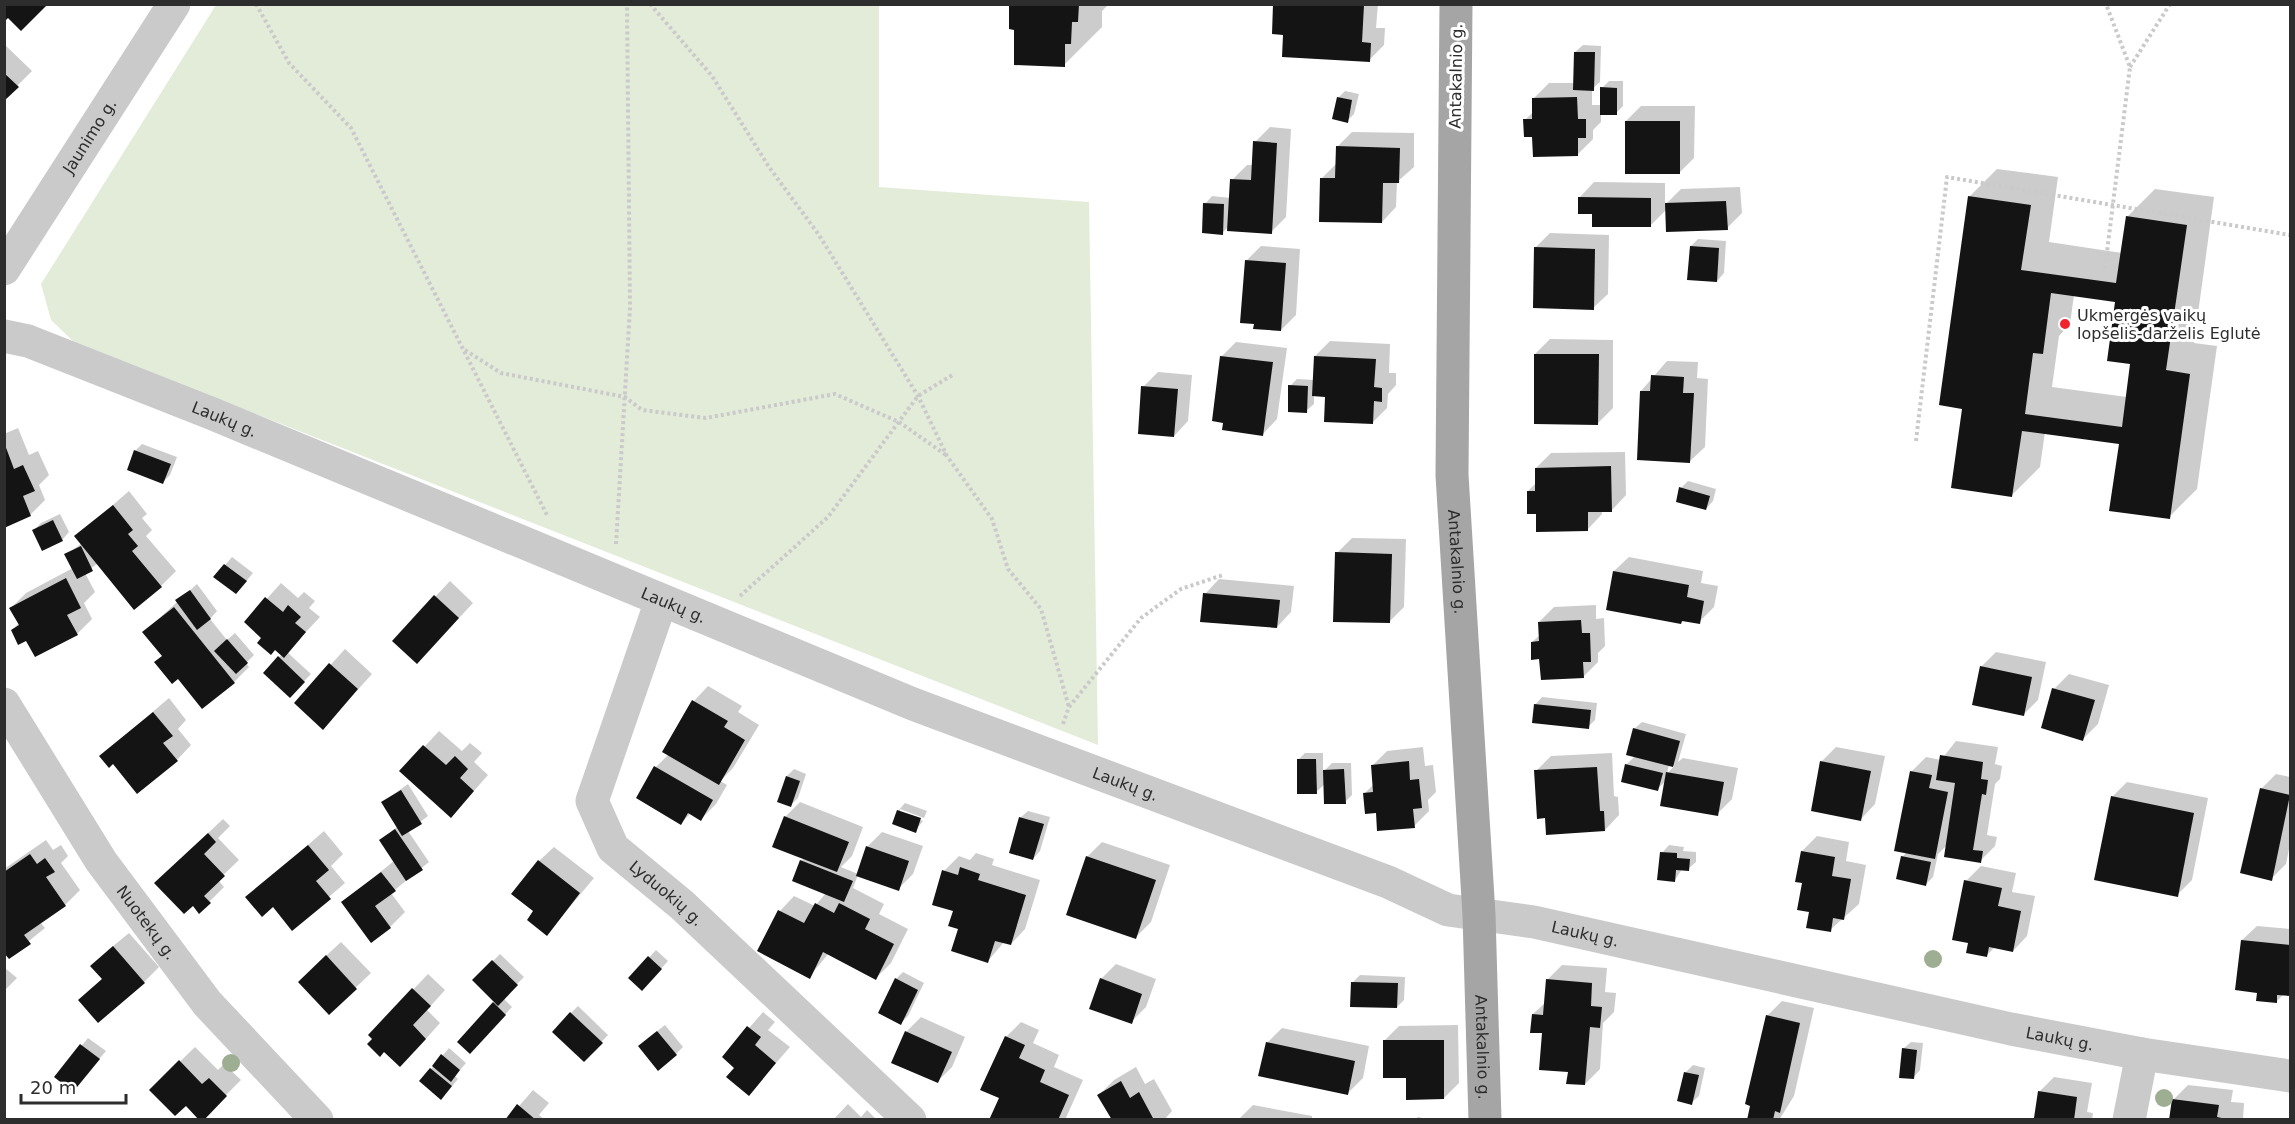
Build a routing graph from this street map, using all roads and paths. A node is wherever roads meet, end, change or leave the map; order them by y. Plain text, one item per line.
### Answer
1 (174, 4) edge
2 (256, 4) edge
3 (627, 4) edge
4 (650, 4) edge
5 (1456, 4) edge
6 (2106, 4) edge
7 (2170, 4) edge
8 (2130, 67) junction
9 (2114, 204) junction
10 (2290, 235) edge
11 (2105, 268) dead end
12 (4, 269) edge
13 (4, 336) edge
14 (462, 348) junction
15 (954, 374) dead end
16 (918, 396) junction
17 (625, 397) junction
18 (898, 422) junction
19 (1916, 441) dead end
20 (947, 456) junction
21 (572, 564) junction
22 (1223, 574) dead end
23 (614, 581) junction
24 (661, 601) junction
25 (712, 622) junction
26 (4, 704) edge
27 (1069, 707) junction
28 (1051, 756) junction
29 (1479, 915) junction
30 (2142, 1054) junction
31 (2290, 1076) edge
32 (317, 1119) edge
33 (910, 1119) edge
34 (1485, 1119) edge
35 (2129, 1119) edge

1 - 12 street, Jaunimo g.
2 - 14 path
3 - 17 path
4 - 16 path
5 - 29 main road, Antakalnio g.
6 - 8 path
7 - 8 path
8 - 9 path
9 - 10 path
9 - 11 path
9 - 19 path
13 - 21 street, Laukų g.
14 - 17 path
14 - 21 path
15 - 16 path
16 - 18 path
16 - 20 path
17 - 18 path
17 - 23 path
18 - 20 path
18 - 25 path
20 - 27 path
21 - 23 street, Laukų g.
22 - 27 path
23 - 24 street, Laukų g.
24 - 25 street, Laukų g.
24 - 33 street, Lyduokių g.
25 - 28 street, Laukų g.
26 - 32 street, Nuotekų g.
27 - 28 path
28 - 29 street, Laukų g.
29 - 30 street, Laukų g.
29 - 34 main road, Antakalnio g.
30 - 31 street, Laukų g.
30 - 35 street

